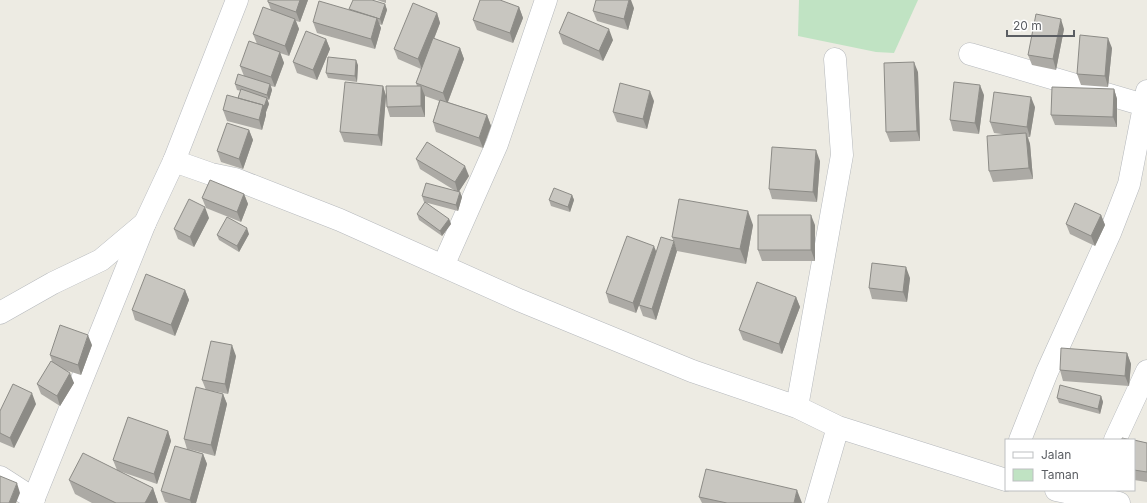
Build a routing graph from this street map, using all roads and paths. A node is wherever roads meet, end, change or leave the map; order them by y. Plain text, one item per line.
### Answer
1 (237, 0) edge
2 (543, 1) edge
3 (970, 54) dead end
4 (835, 59) dead end
5 (1146, 98) edge
6 (174, 161) junction
7 (145, 223) junction
8 (443, 266) junction
9 (0, 313) edge
10 (1147, 371) edge
11 (797, 407) junction
12 (838, 427) junction
13 (1020, 439) edge
14 (1116, 439) edge
15 (0, 477) edge
16 (1005, 477) edge
17 (1065, 491) edge
18 (1091, 494) edge
19 (33, 501) edge
20 (816, 503) edge
21 (1119, 503) edge

1 - 6 street
2 - 8 street
3 - 5 street
4 - 11 street
5 - 13 street
6 - 7 street
6 - 8 street
7 - 9 street
7 - 19 street
8 - 11 street
10 - 14 street
11 - 12 street
12 - 16 street
12 - 20 street
15 - 19 street
17 - 18 street
18 - 21 street

